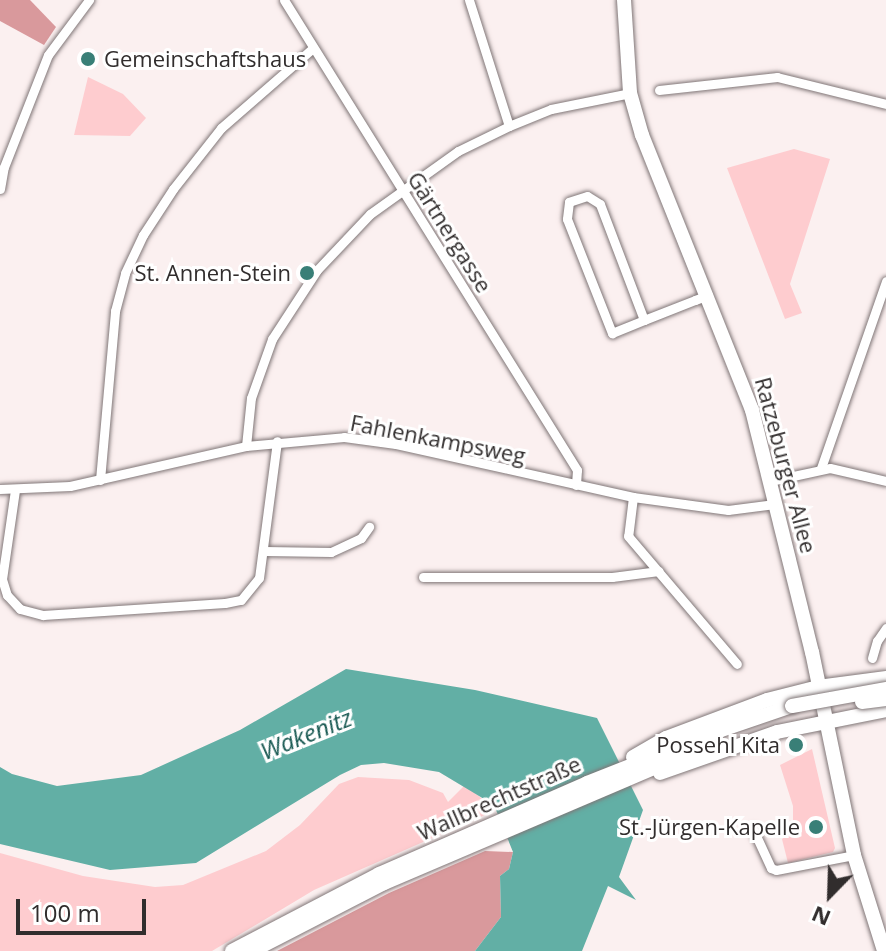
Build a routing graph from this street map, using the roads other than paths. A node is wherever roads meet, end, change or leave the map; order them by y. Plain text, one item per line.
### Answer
1 (89, 0) edge
2 (284, 0) edge
3 (469, 0) edge
4 (624, 0) edge
5 (313, 48) junction
6 (659, 90) dead end
7 (630, 93) junction
8 (886, 104) edge
9 (509, 126) junction
10 (0, 189) edge
11 (403, 189) junction
12 (886, 281) edge
13 (708, 295) junction
14 (644, 320) junction
15 (277, 441) junction
16 (246, 446) junction
17 (821, 468) junction
18 (100, 480) junction
19 (770, 481) junction
20 (886, 481) edge
21 (576, 485) junction
22 (0, 489) edge
23 (15, 490) junction
24 (633, 497) junction
25 (775, 504) junction
26 (369, 527) dead end
27 (264, 551) junction
28 (659, 571) junction
29 (423, 577) dead end
30 (886, 628) edge
31 (872, 658) dead end
32 (737, 664) dead end
33 (886, 678) edge
34 (818, 687) junction
35 (886, 689) edge
36 (886, 699) edge
37 (796, 710) junction
38 (886, 710) edge
39 (824, 721) junction
40 (589, 789) junction
41 (753, 829) dead end
42 (436, 855) junction
43 (854, 855) junction
44 (232, 951) edge
45 (252, 951) edge
46 (884, 951) edge

1 - 10 street
2 - 5 street, Gärtnergasse
3 - 9 street
4 - 7 main road, Ratzeburger Allee
5 - 11 street, Gärtnergasse
5 - 18 street
6 - 8 street
7 - 9 street
7 - 13 main road, Ratzeburger Allee
9 - 11 street
11 - 16 street
11 - 21 street, Gärtnergasse
12 - 17 street
13 - 14 street
13 - 19 main road, Ratzeburger Allee
14 - 14 street
15 - 16 street, Fahlenkampsweg
15 - 21 street, Fahlenkampsweg
15 - 27 street
16 - 18 street, Fahlenkampsweg
17 - 19 street
17 - 20 street
18 - 23 street, Fahlenkampsweg
19 - 25 main road, Ratzeburger Allee
21 - 24 street, Fahlenkampsweg
22 - 23 street, Fahlenkampsweg
23 - 27 street
24 - 25 street, Fahlenkampsweg
24 - 28 street
25 - 34 main road, Ratzeburger Allee
26 - 27 street
28 - 29 street
28 - 32 street
30 - 31 street
33 - 34 main road
34 - 37 main road
34 - 39 main road, Ratzeburger Allee
35 - 37 main road, bridge
36 - 37 main road, bridge
37 - 39 main road
37 - 40 main road, Wallbrechtstraße
37 - 40 main road
38 - 39 main road
39 - 43 main road, Ratzeburger Allee
40 - 42 main road, Wallbrechtstraße
41 - 43 street
42 - 44 main road, Wallbrechtstraße
42 - 45 main road, Wallbrechtstraße
43 - 46 main road, Ratzeburger Allee

